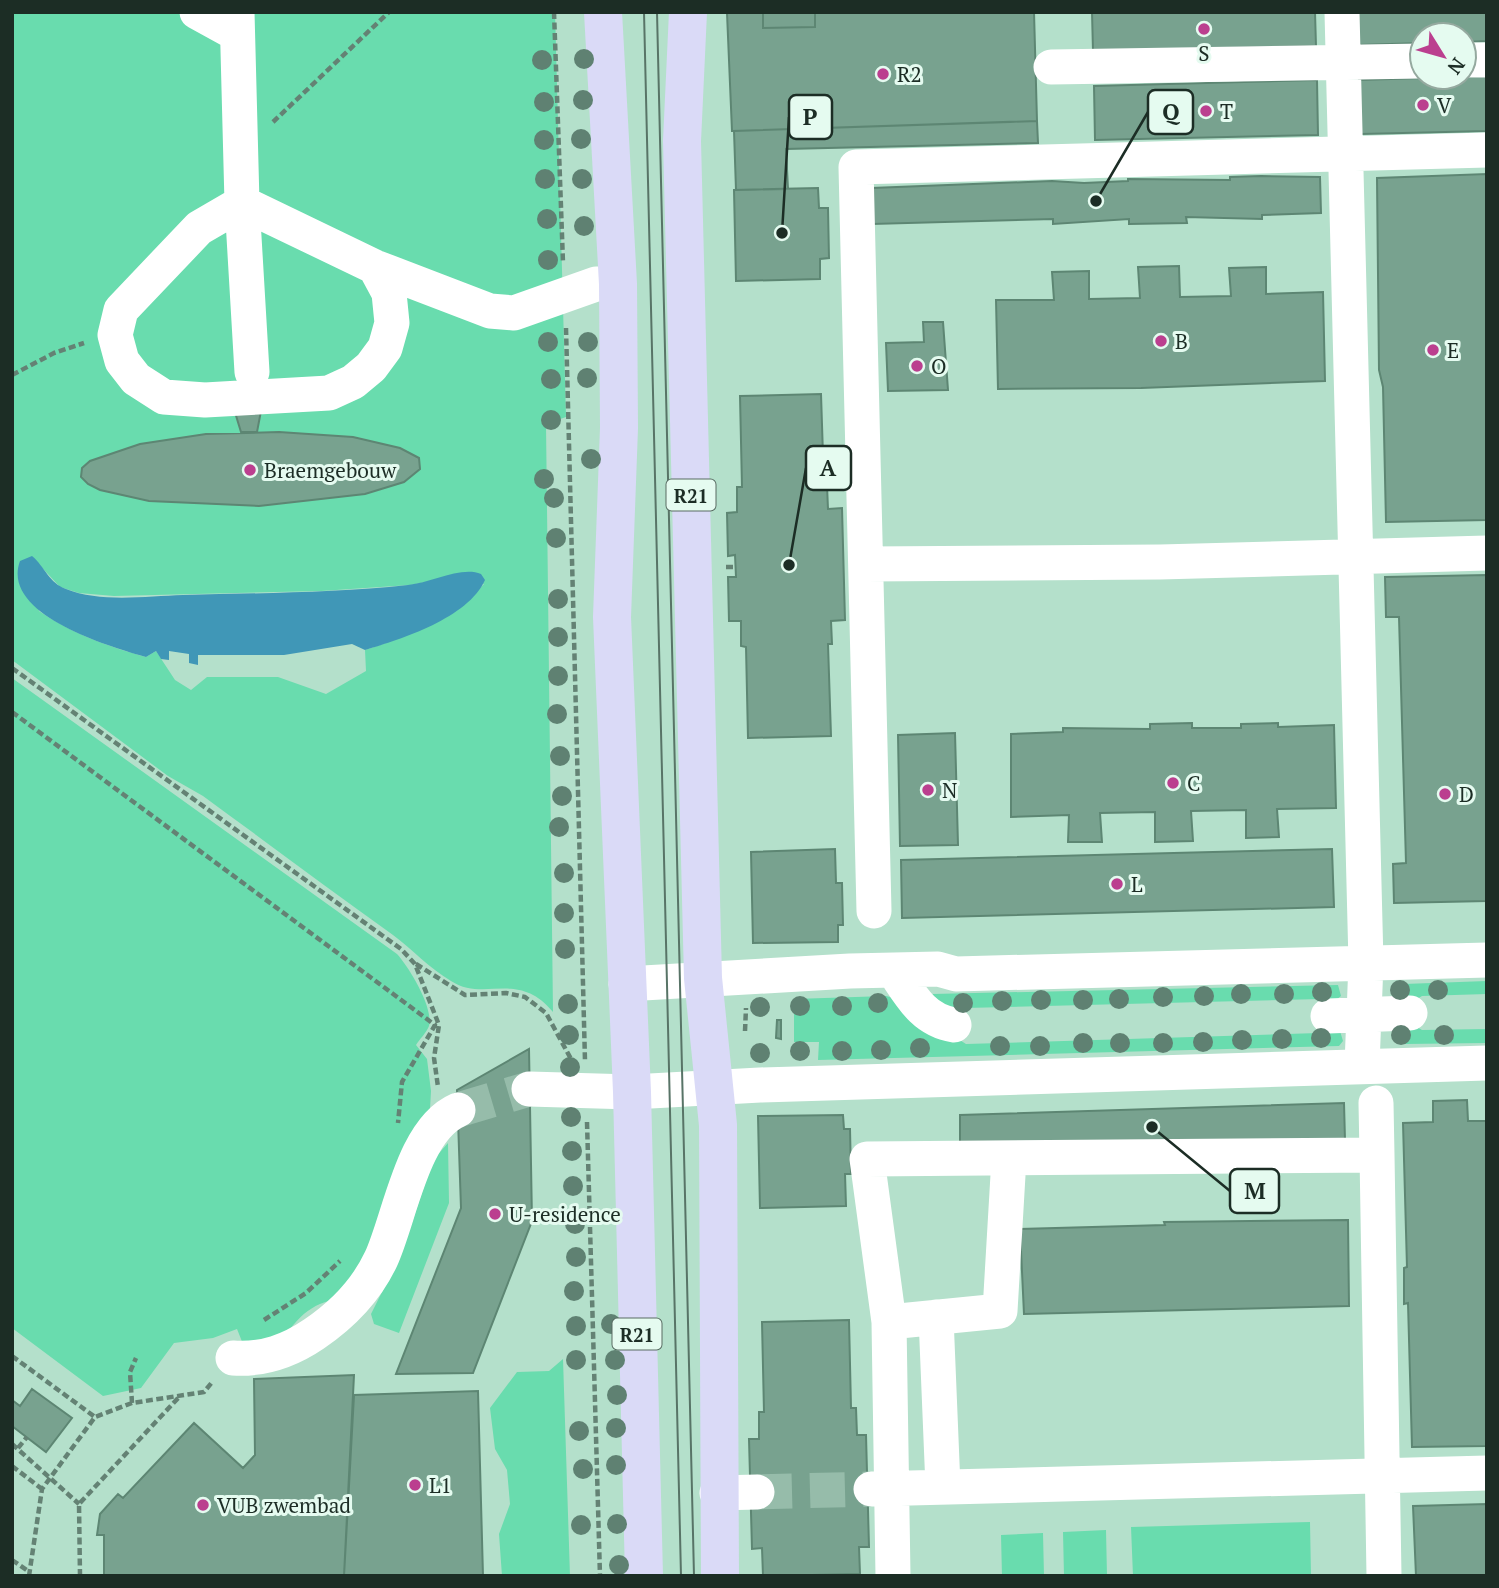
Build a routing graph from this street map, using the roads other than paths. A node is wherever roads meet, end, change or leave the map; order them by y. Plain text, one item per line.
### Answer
1 (197, 12) edge
2 (603, 12) edge
3 (688, 12) edge
4 (1342, 12) edge
5 (237, 23) edge
6 (1408, 62) edge
7 (1343, 64) junction
8 (1051, 67) dead end
9 (1487, 150) edge
10 (1345, 154) junction
11 (242, 203) junction
12 (375, 267) junction
13 (618, 284) junction
14 (252, 372) dead end
15 (1487, 554) edge
16 (1354, 557) junction
17 (866, 564) junction
18 (874, 911) dead end
19 (1487, 960) edge
20 (1366, 963) junction
21 (894, 971) junction
22 (703, 978) junction
23 (626, 984) junction
24 (1410, 1013) dead end
25 (1364, 1015) junction
26 (1328, 1016) dead end
27 (954, 1025) dead end
28 (1487, 1063) edge
29 (1362, 1065) junction
30 (716, 1087) junction
31 (529, 1088) tunnel mouth
32 (632, 1092) junction
33 (1376, 1103) dead end
34 (450, 1116) tunnel mouth
35 (1377, 1155) junction
36 (1009, 1158) junction
37 (936, 1317) junction
38 (888, 1322) junction
39 (233, 1358) road end
40 (1487, 1473) edge
41 (1380, 1476) junction
42 (943, 1487) junction
43 (882, 1489) junction
44 (757, 1492) tunnel mouth
45 (718, 1493) junction
46 (643, 1576) edge
47 (720, 1576) edge
48 (893, 1576) edge
49 (1384, 1576) edge

1 - 5 street
2 - 13 main road, R21
3 - 22 main road, R21
4 - 7 street
5 - 11 street
6 - 7 street
7 - 8 street
7 - 10 street
9 - 10 street
10 - 16 street
10 - 17 street
11 - 12 street
11 - 12 street
11 - 14 street
12 - 13 street
13 - 23 main road, R21
15 - 16 street
16 - 17 street
16 - 20 street
17 - 18 street
19 - 20 street
20 - 21 street
20 - 25 street
21 - 22 street
21 - 27 street
22 - 23 street
22 - 30 main road, R21
23 - 32 main road, R21
24 - 25 street
25 - 26 street
25 - 29 street
28 - 29 street
29 - 30 street
30 - 32 street
30 - 45 main road, R21
31 - 32 street
32 - 46 main road, R21
33 - 35 street
34 - 39 street
35 - 36 street
35 - 41 street
36 - 37 street
36 - 38 street
37 - 38 street
37 - 42 street
38 - 43 street
40 - 41 street
41 - 42 street
41 - 49 street
42 - 43 street
43 - 48 street
44 - 45 street
45 - 47 main road, R21

